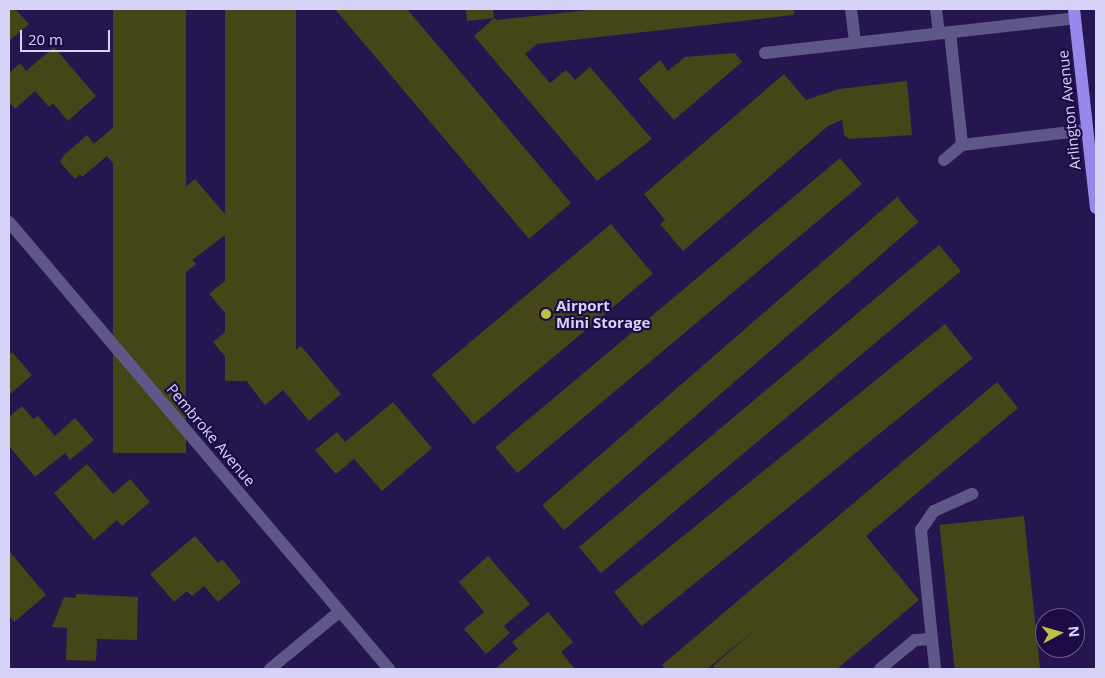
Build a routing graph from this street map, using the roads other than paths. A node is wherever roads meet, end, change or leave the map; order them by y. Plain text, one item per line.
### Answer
1 (851, 9) edge
2 (936, 9) edge
3 (1075, 13) edge
4 (944, 33) junction
5 (855, 43) junction
6 (765, 53) dead end
7 (1088, 130) junction
8 (962, 145) junction
9 (944, 160) dead end
10 (1096, 208) edge
11 (9, 222) edge
12 (972, 494) dead end
13 (340, 612) junction
14 (932, 638) junction
15 (270, 669) edge
16 (388, 669) edge
17 (880, 669) edge
18 (935, 669) edge

1 - 5 street
2 - 4 street
3 - 4 street
3 - 7 main road, Arlington Avenue
4 - 5 street
4 - 8 street
5 - 6 street
7 - 8 street
7 - 10 main road, Arlington Avenue
8 - 9 street
11 - 13 street, Pembroke Avenue
12 - 14 street
13 - 15 street
13 - 16 street, Pembroke Avenue
14 - 17 street
14 - 18 street

